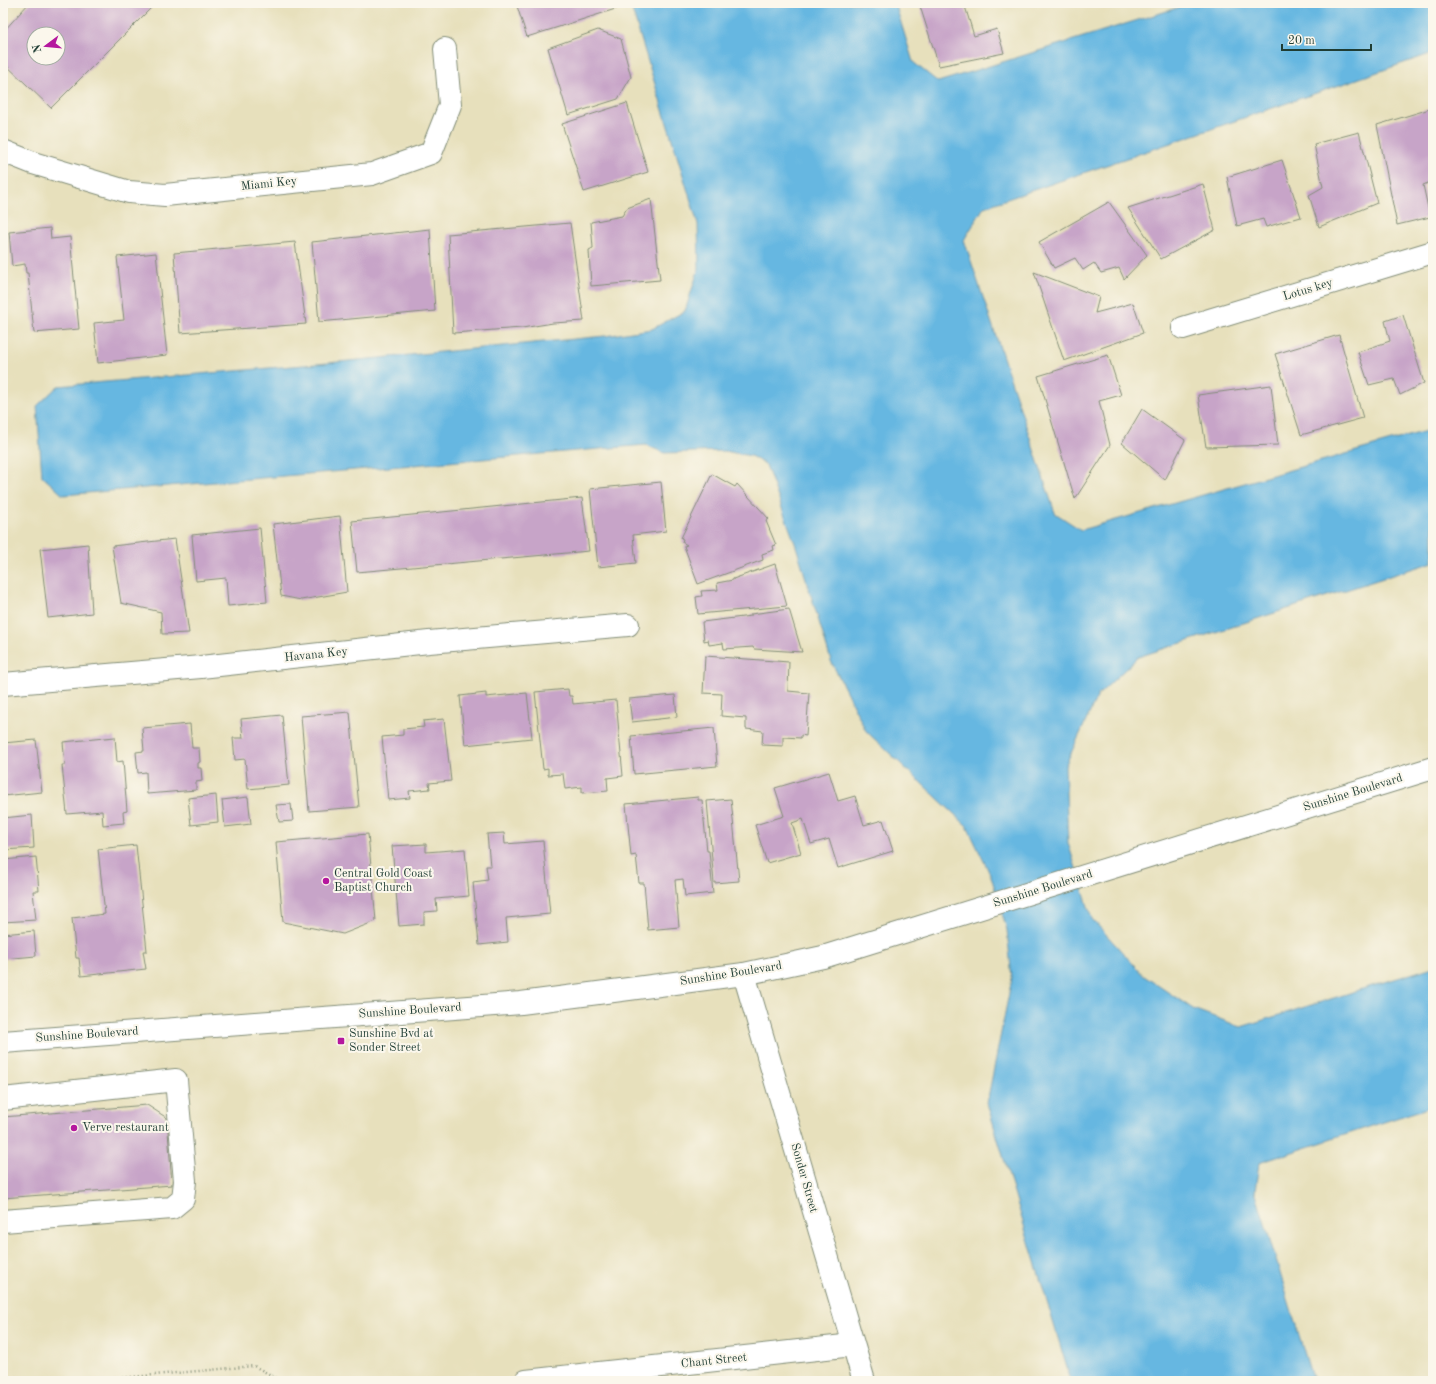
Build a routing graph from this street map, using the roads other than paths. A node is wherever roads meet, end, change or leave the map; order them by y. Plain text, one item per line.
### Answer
1 (445, 49) dead end
2 (3, 151) edge
3 (1433, 252) edge
4 (1183, 328) dead end
5 (628, 625) dead end
6 (3, 684) edge
7 (1433, 768) edge
8 (744, 974) junction
9 (3, 1042) edge
10 (3, 1099) edge
11 (3, 1221) edge
12 (853, 1345) junction
13 (526, 1381) edge
14 (864, 1381) edge

1 - 2 street, Miami Key
3 - 4 street, Lotus key
5 - 6 street, Havana Key
7 - 8 street, Sunshine Boulevard
8 - 9 street, Sunshine Boulevard
8 - 12 street, Sonder Street
10 - 11 street
12 - 13 street, Chant Street
12 - 14 street, Sonder Street

